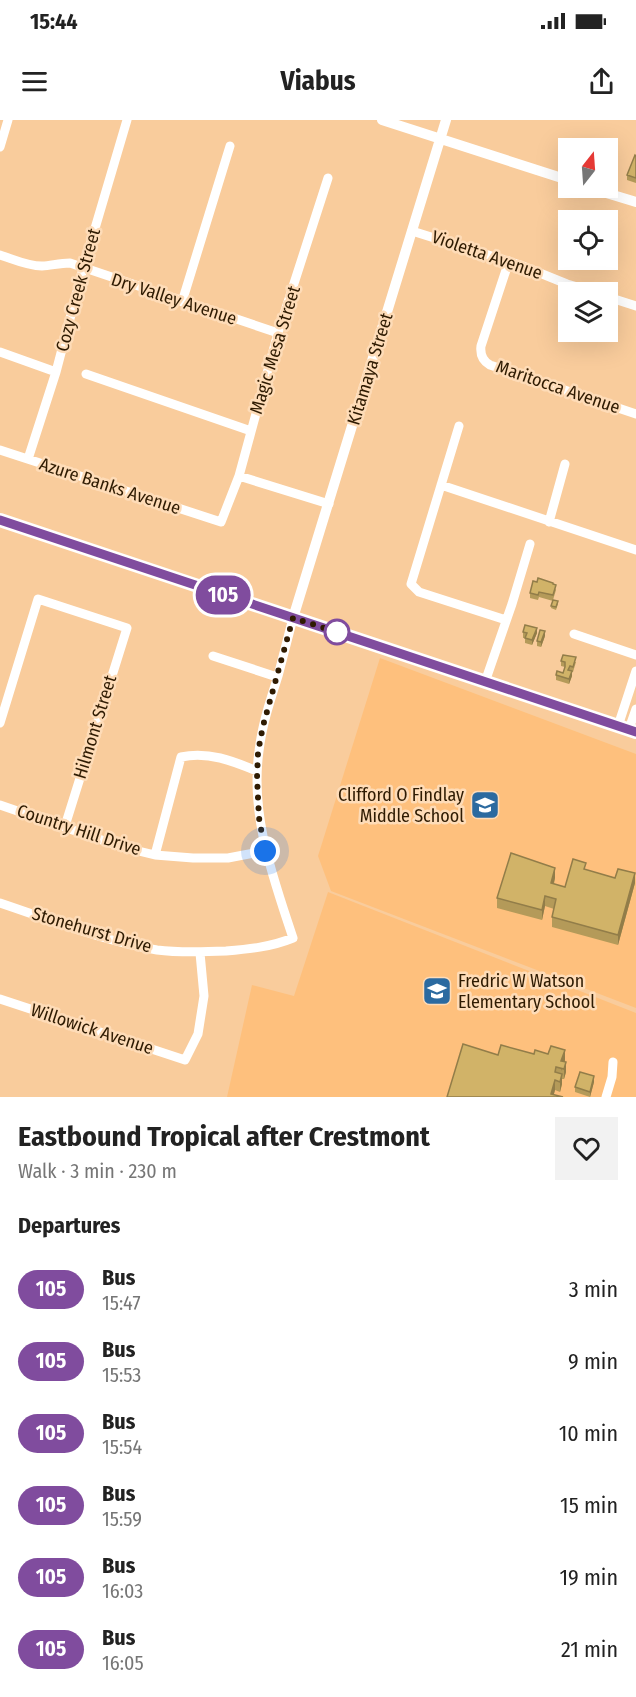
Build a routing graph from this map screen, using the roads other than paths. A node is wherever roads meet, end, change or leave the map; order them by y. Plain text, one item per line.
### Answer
1 (8, 120) edge
2 (127, 120) edge
3 (382, 120) edge
4 (446, 120) edge
5 (439, 138) junction
6 (230, 146) dead end
7 (0, 147) edge
8 (328, 177) dead end
9 (558, 177) edge
10 (618, 197) edge
11 (636, 202) edge
12 (412, 231) junction
13 (0, 255) edge
14 (509, 261) junction
15 (83, 268) junction
16 (567, 282) edge
17 (618, 300) edge
18 (182, 302) junction
19 (636, 306) edge
20 (279, 333) junction
21 (0, 352) edge
22 (56, 372) junction
23 (86, 374) dead end
24 (636, 414) edge
25 (459, 426) dead end
26 (251, 431) junction
27 (0, 450) edge
28 (28, 459) junction
29 (565, 464) dead end
30 (238, 476) junction
31 (441, 485) junction
32 (329, 504) junction
33 (0, 520) edge
34 (220, 522) joint
35 (549, 522) junction
36 (530, 544) dead end
37 (636, 550) edge
38 (293, 618) junction
39 (506, 620) junction
40 (574, 634) dead end
41 (636, 655) edge
42 (213, 656) dead end
43 (636, 671) edge
44 (277, 677) junction
45 (485, 682) junction
46 (636, 709) edge
47 (0, 723) edge
48 (628, 729) edge
49 (257, 771) junction
50 (0, 805) edge
51 (64, 826) junction
52 (265, 851) junction
53 (155, 855) junction
54 (0, 903) edge
55 (200, 953) junction
56 (0, 999) edge
57 (613, 1062) dead end
58 (606, 1097) edge

1 - 7 street
2 - 15 street, Cozy Creek Street
3 - 5 street
4 - 5 street, Kitamaya Street
5 - 9 street
5 - 12 street, Kitamaya Street
6 - 18 street
8 - 20 street, Magic Mesa Street
10 - 11 street
12 - 14 street, Violetta Avenue
12 - 32 street, Kitamaya Street
13 - 15 street, Dry Valley Avenue
14 - 16 street, Violetta Avenue
14 - 24 street, Maritocca Avenue
15 - 18 street, Dry Valley Avenue
15 - 22 street, Cozy Creek Street
17 - 19 street
18 - 20 street, Dry Valley Avenue
20 - 26 street, Magic Mesa Street
21 - 22 street
22 - 28 street, Cozy Creek Street
23 - 26 street
25 - 31 street
26 - 30 street, Magic Mesa Street
27 - 28 street, Azure Banks Avenue
28 - 34 street, Azure Banks Avenue
29 - 35 street
30 - 32 street
30 - 34 street, Magic Mesa Street
31 - 35 street
31 - 39 street
32 - 38 street, Kitamaya Street
33 - 38 main road
35 - 37 street
36 - 39 street
38 - 44 street
38 - 45 main road
39 - 45 street
40 - 41 street
42 - 44 street
43 - 48 street
44 - 49 street
45 - 48 main road
46 - 48 street
47 - 51 street, Hilmont Street
49 - 52 street
49 - 53 street
50 - 51 street, Country Hill Drive
51 - 53 street, Country Hill Drive
52 - 53 street, Country Hill Drive
52 - 55 street, Stonehurst Drive
54 - 55 street, Stonehurst Drive
55 - 56 street, Willowick Avenue
57 - 58 street

